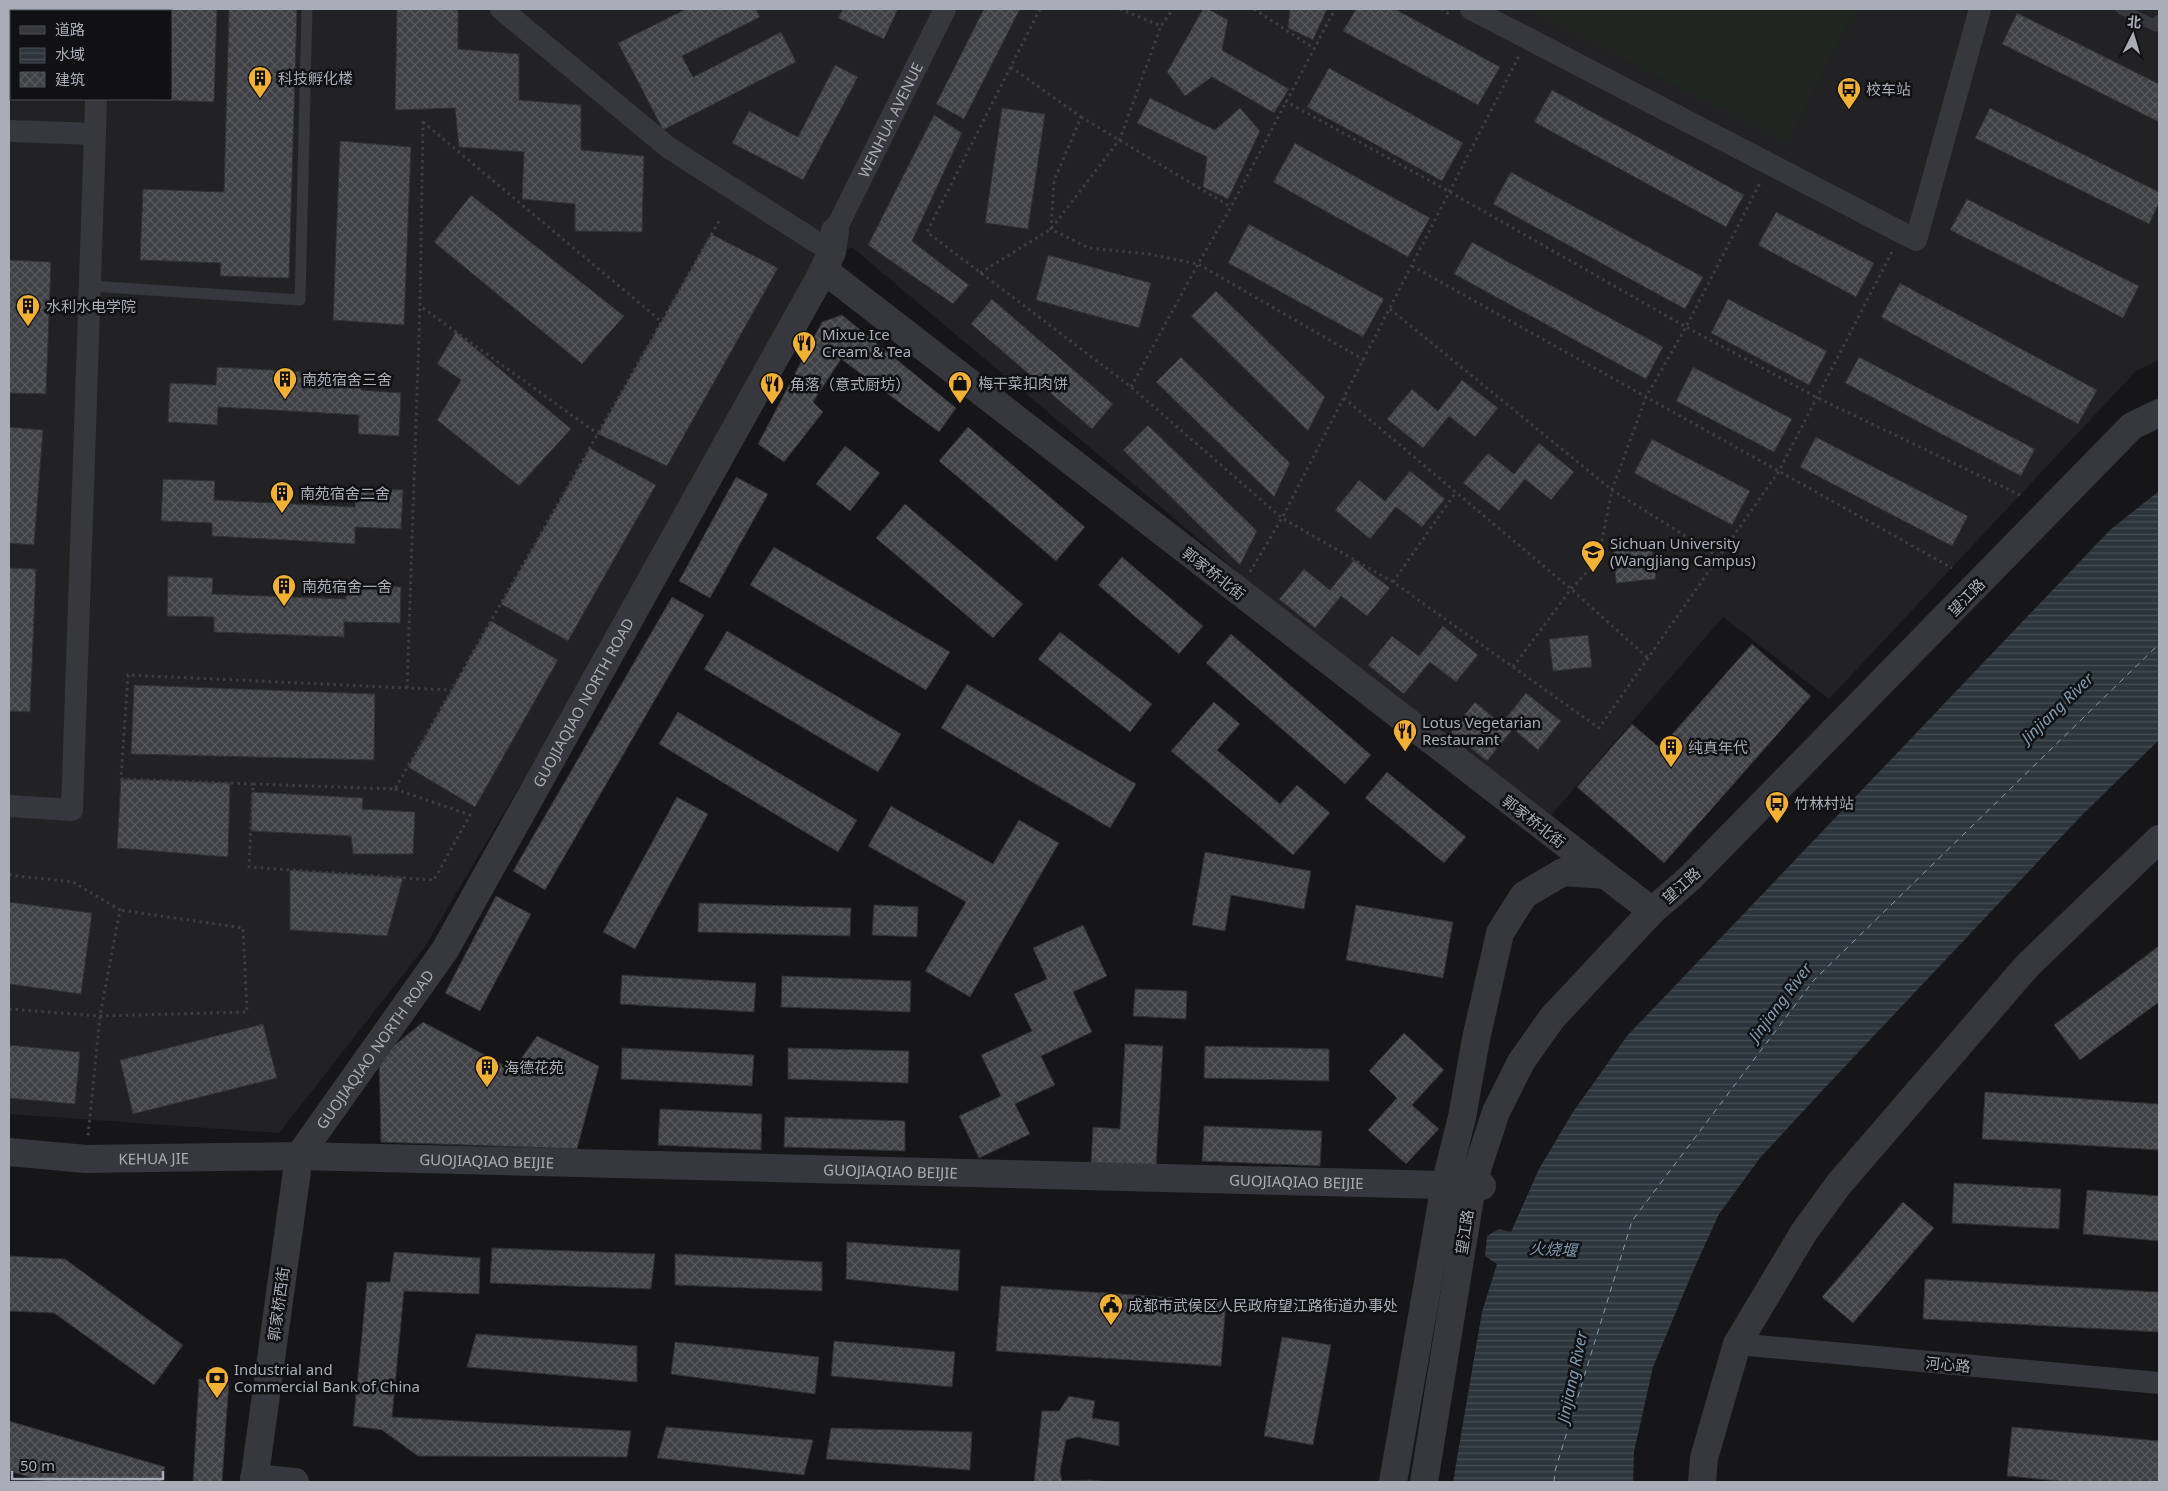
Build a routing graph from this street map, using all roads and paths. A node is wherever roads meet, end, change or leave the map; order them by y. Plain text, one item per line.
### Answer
1 (307, 9) edge
2 (501, 9) edge
3 (945, 9) edge
4 (1040, 9) edge
5 (1120, 9) edge
6 (1173, 9) edge
7 (1254, 9) edge
8 (1336, 9) edge
9 (1471, 9) edge
10 (1980, 9) edge
11 (2122, 9) edge
12 (2159, 20) edge
13 (1161, 26) junction
14 (1315, 50) junction
15 (1520, 55) dead end
16 (1011, 67) junction
17 (96, 100) edge
18 (1285, 101) junction
19 (1081, 116) junction
20 (9, 131) edge
21 (95, 134) junction
22 (1120, 139) junction
23 (1764, 173) junction
24 (1450, 192) junction
25 (1231, 207) junction
26 (719, 221) dead end
27 (1051, 229) junction
28 (1894, 247) dead end
29 (830, 251) junction
30 (1198, 264) junction
31 (1412, 266) junction
32 (980, 273) junction
33 (90, 286) junction
34 (420, 306) junction
35 (1390, 308) junction
36 (662, 322) junction
37 (1686, 327) junction
38 (1364, 360) junction
39 (1131, 388) junction
40 (1646, 397) junction
41 (1344, 398) junction
42 (1818, 398) junction
43 (2159, 413) edge
44 (598, 434) junction
45 (1778, 471) junction
46 (1612, 490) junction
47 (1456, 492) junction
48 (2020, 495) dead end
49 (1282, 518) junction
50 (1719, 557) junction
51 (1952, 568) dead end
52 (1246, 579) dead end
53 (1393, 582) junction
54 (1571, 588) junction
55 (1648, 658) junction
56 (1513, 667) junction
57 (407, 688) junction
58 (451, 690) junction
59 (253, 784) junction
60 (395, 789) junction
61 (9, 806) edge
62 (2159, 839) edge
63 (9, 875) edge
64 (1605, 875) junction
65 (120, 910) junction
66 (1652, 911) junction
67 (9, 1009) edge
68 (100, 1016) junction
69 (9, 1152) edge
70 (299, 1156) junction
71 (86, 1159) junction
72 (1466, 1185) junction
73 (1737, 1344) junction
74 (2159, 1383) edge
75 (254, 1480) edge
76 (295, 1482) edge
77 (1393, 1482) edge
78 (1424, 1482) edge
79 (1702, 1482) edge

1 - 33 lane
2 - 29 street
3 - 29 street, WENHUA AVENUE
4 - 16 path
5 - 13 path
6 - 13 path
7 - 14 path
8 - 14 path
9 - 23 street
10 - 23 street
11 - 12 lane
13 - 22 path
14 - 18 path
15 - 24 path
16 - 19 path
16 - 32 path
17 - 21 street
18 - 24 path
18 - 25 path
19 - 22 path
19 - 27 path
20 - 21 street
21 - 33 street
22 - 25 path
22 - 27 path
23 - 37 path
24 - 31 path
24 - 37 path
25 - 30 path
26 - 36 path
27 - 30 path
27 - 32 path
28 - 42 path
29 - 64 street, 郭家桥北街
29 - 70 street, GUOJIAQIAO NORTH ROAD
30 - 38 path
30 - 39 path
31 - 35 path
31 - 40 path
32 - 39 path
33 - 61 street
34 - 36 path
34 - 44 path
34 - 57 path
35 - 38 path
35 - 46 path
36 - 44 path
37 - 40 path
37 - 42 path
38 - 41 path
39 - 49 path
40 - 45 path
40 - 46 path
41 - 47 path
41 - 49 path
42 - 45 path
42 - 48 path
43 - 66 street, 望江路
44 - 58 path
45 - 50 path
45 - 51 path
46 - 50 path
46 - 54 path
47 - 53 path
47 - 54 path
49 - 52 path
49 - 53 path
50 - 55 path
53 - 56 path
54 - 55 path
54 - 56 path
55 - 56 path
57 - 58 path
57 - 59 path
58 - 60 path
59 - 60 path
59 - 60 path
62 - 73 street
63 - 65 path
64 - 66 street, 郭家桥北街
64 - 72 street, 望江路
65 - 68 path
65 - 68 path
66 - 72 street, 望江路
67 - 68 path
68 - 71 path
69 - 71 street, KEHUA JIE
70 - 71 street, KEHUA JIE
70 - 72 street, GUOJIAQIAO BEIJIE
70 - 75 street, 郭家桥西街
72 - 77 street, 望江路
72 - 78 street, 望江路
73 - 74 street, 河心路
73 - 79 street
75 - 76 street

